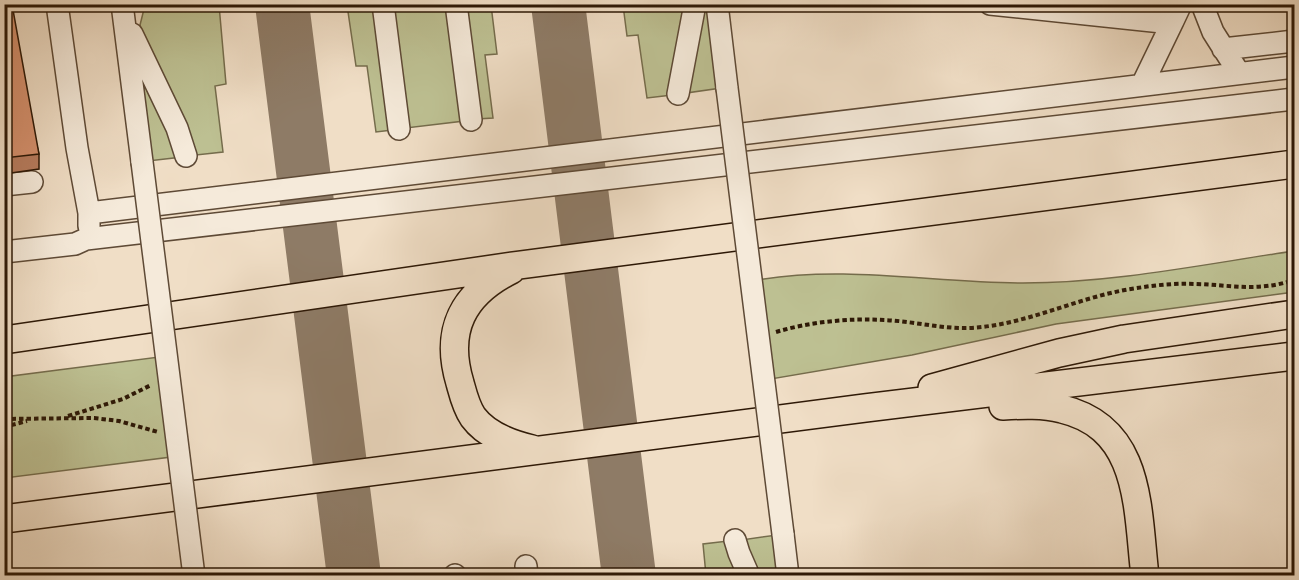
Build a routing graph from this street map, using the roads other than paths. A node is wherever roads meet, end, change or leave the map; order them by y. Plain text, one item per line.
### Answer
1 (57, 4) edge
2 (383, 4) edge
3 (456, 4) edge
4 (695, 4) edge
5 (717, 4) edge
6 (990, 4) edge
7 (1202, 4) edge
8 (123, 10) edge
9 (1177, 13) edge
10 (1294, 41) edge
11 (1223, 49) junction
12 (1294, 67) edge
13 (1239, 73) junction
14 (1142, 85) junction
15 (678, 94) dead end
16 (1294, 99) edge
17 (471, 120) dead end
18 (399, 129) dead end
19 (186, 156) dead end
20 (1294, 164) edge
21 (32, 182) dead end
22 (4, 185) edge
23 (89, 213) junction
24 (87, 239) junction
25 (4, 252) edge
26 (520, 265) junction
27 (1294, 314) edge
28 (4, 340) edge
29 (1294, 356) edge
30 (865, 408) junction
31 (536, 450) junction
32 (4, 519) edge
33 (735, 540) dead end
34 (194, 576) edge
35 (749, 576) edge
36 (788, 576) edge
37 (1145, 576) edge

1 - 23 street
2 - 18 street
3 - 17 street
4 - 15 street
5 - 36 street, bridge
6 - 9 street
7 - 11 street
8 - 19 street
8 - 34 street, bridge
9 - 14 street
10 - 11 street
11 - 13 street
12 - 13 street
13 - 14 street
14 - 23 street
16 - 24 street
20 - 26 main road
21 - 22 street
23 - 24 street
24 - 25 street
26 - 28 main road
26 - 31 main road
27 - 30 main road
29 - 30 main road
30 - 31 main road
30 - 37 main road
31 - 32 main road
33 - 35 street

